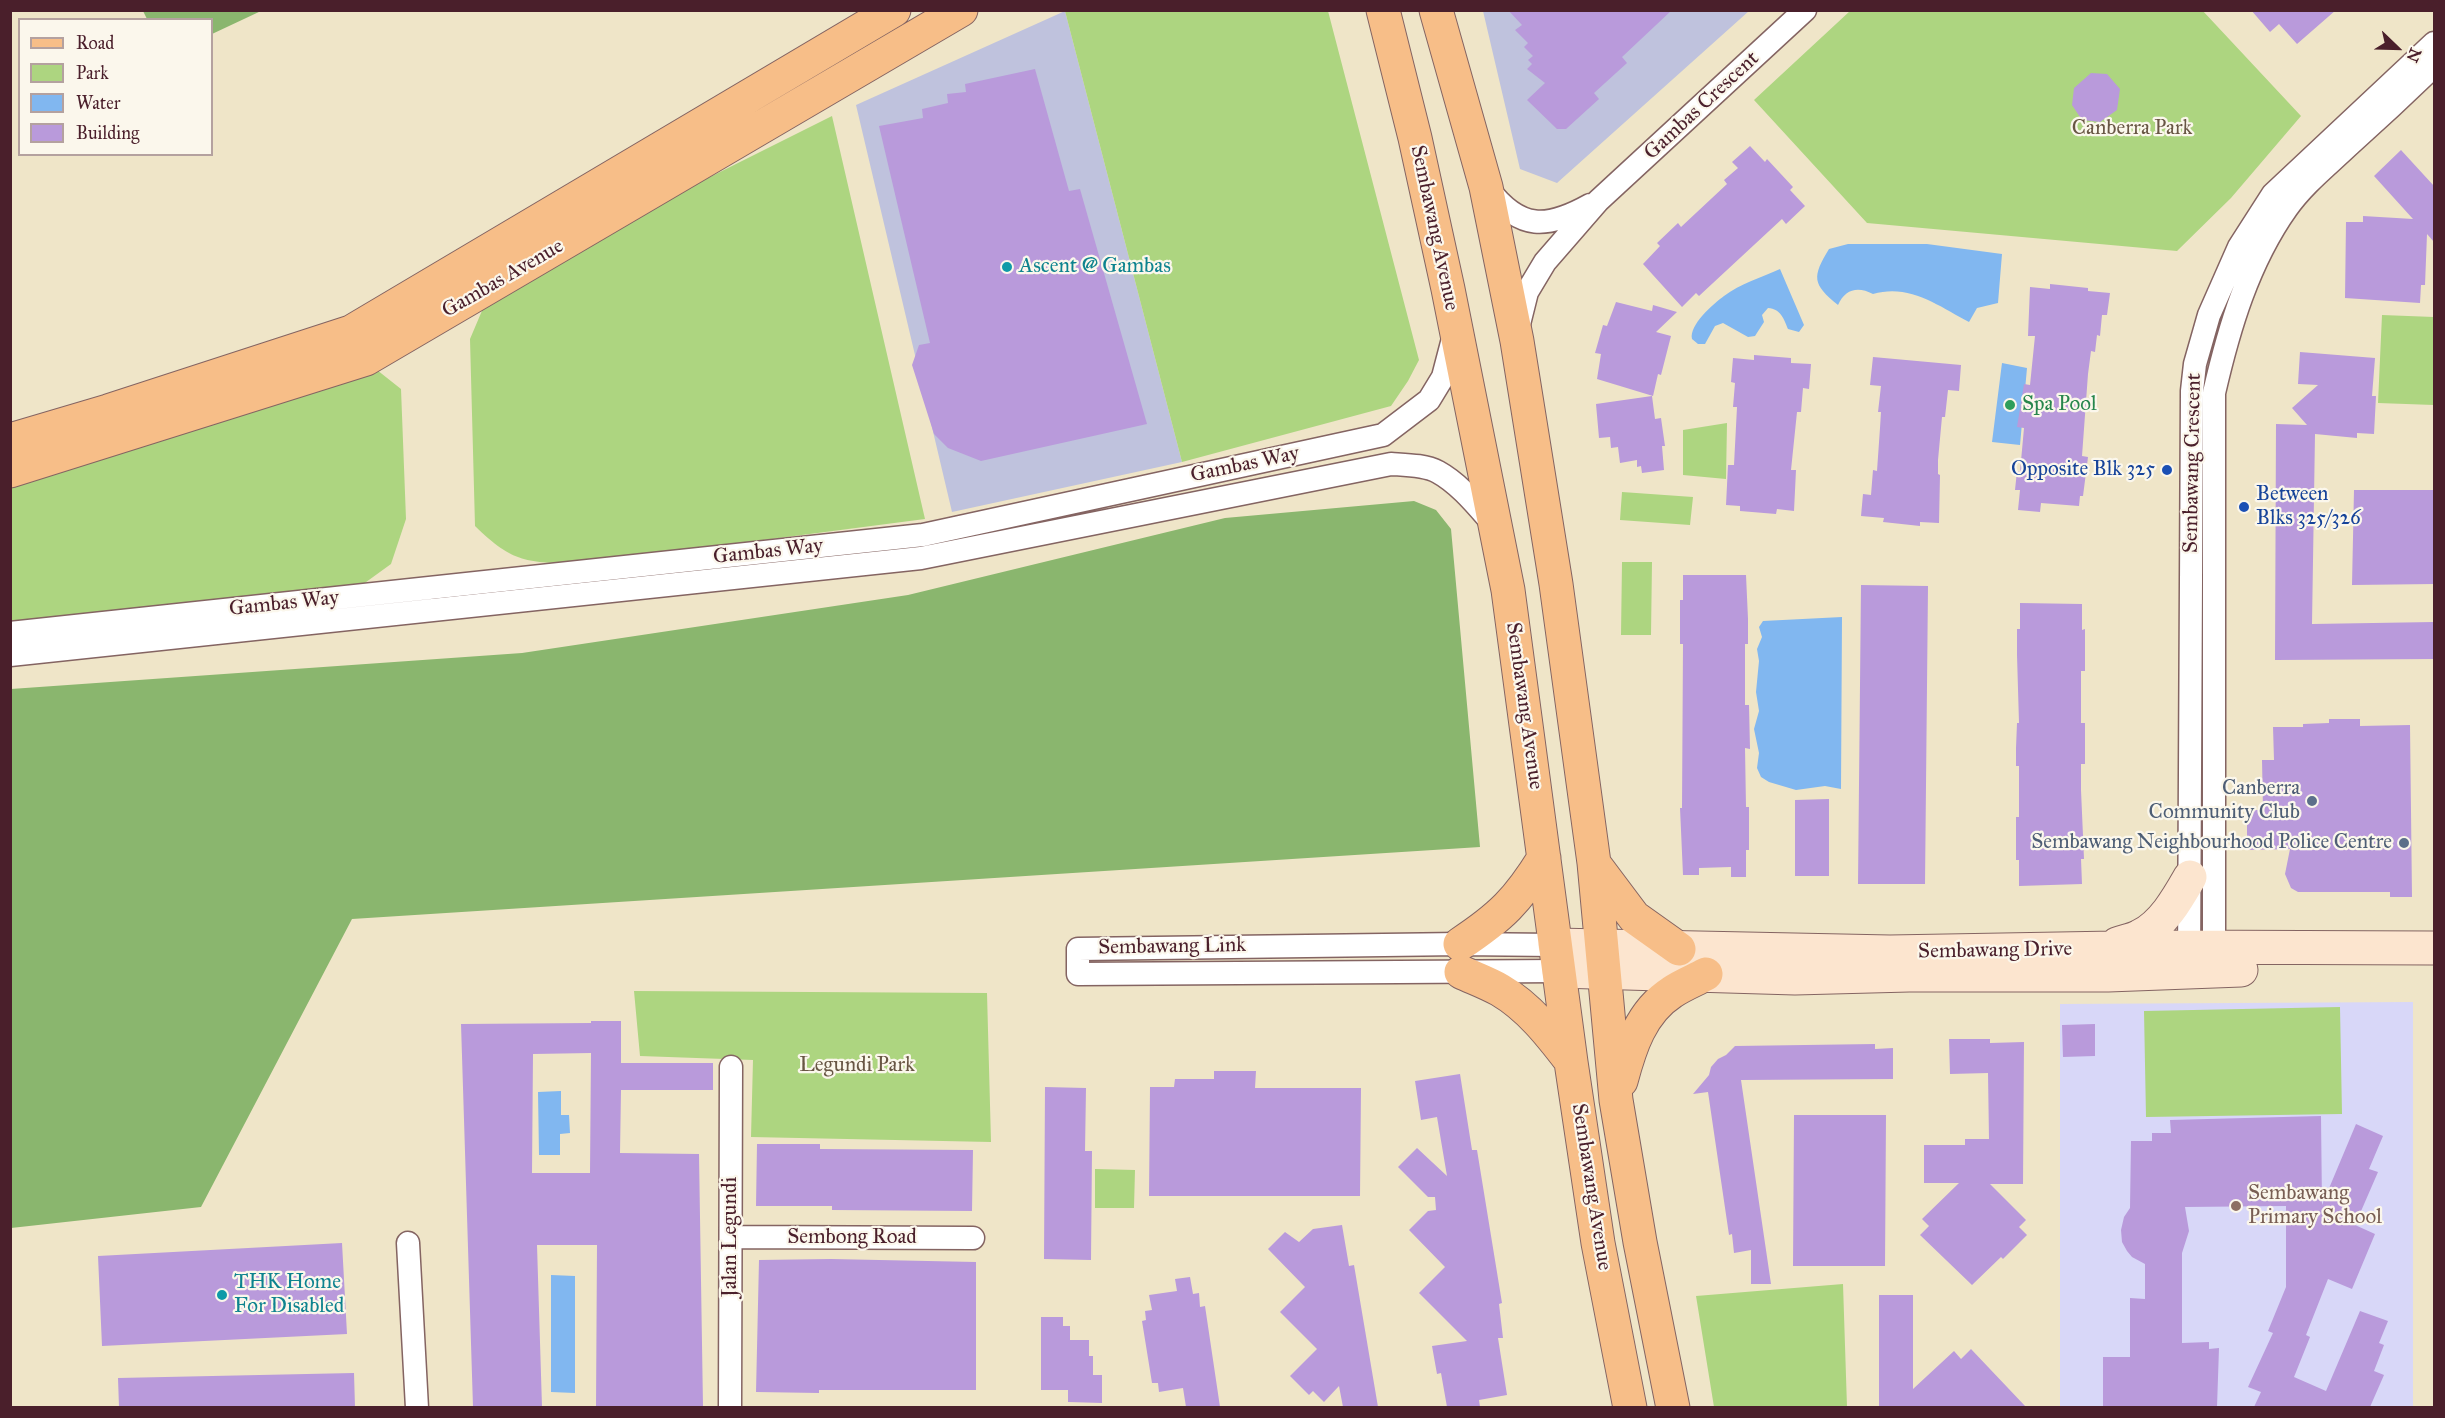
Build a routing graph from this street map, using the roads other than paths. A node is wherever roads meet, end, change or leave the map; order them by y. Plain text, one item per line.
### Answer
1 (894, 10) edge
2 (961, 10) edge
3 (1383, 10) edge
4 (1436, 10) edge
5 (1805, 10) edge
6 (2434, 43) edge
7 (2434, 66) edge
8 (1486, 187) junction
9 (1598, 201) junction
10 (1455, 329) junction
11 (1517, 341) junction
12 (10, 440) edge
13 (10, 471) edge
14 (1495, 527) junction
15 (10, 633) edge
16 (10, 655) edge
17 (1544, 858) junction
18 (1594, 863) junction
19 (2190, 877) junction
20 (2434, 948) edge
21 (1679, 949) junction
22 (2098, 950) junction
23 (1461, 958) junction
24 (1557, 958) junction
25 (2202, 959) junction
26 (1604, 960) junction
27 (2434, 970) edge
28 (1706, 974) junction
29 (1571, 1062) junction
30 (731, 1067) dead end
31 (1616, 1100) junction
32 (731, 1237) junction
33 (973, 1238) dead end
34 (408, 1243) dead end
35 (417, 1407) edge
36 (730, 1407) edge
37 (1630, 1407) edge
38 (1673, 1407) edge

1 - 12 main road, Gambas Avenue
2 - 13 main road, Gambas Avenue
3 - 10 main road, Sembawang Avenue
4 - 8 main road, Sembawang Avenue
5 - 9 street, Gambas Crescent
6 - 19 street, Sembawang Crescent
7 - 25 street, Sembawang Crescent
8 - 9 street, Gambas Crescent
8 - 11 main road, Sembawang Avenue
9 - 11 street, Gambas Crescent
10 - 14 main road, Sembawang Avenue
10 - 15 street, Gambas Way
11 - 18 main road, Sembawang Avenue
14 - 16 street, Gambas Way
14 - 17 main road, Sembawang Avenue
17 - 23 main road
17 - 24 main road, Sembawang Avenue
18 - 21 main road
18 - 26 main road, Sembawang Avenue
19 - 22 main road
19 - 25 street, Sembawang Crescent
20 - 25 main road, Sembawang Drive
21 - 22 main road, Sembawang Drive
21 - 26 main road, Sembawang Drive
22 - 25 main road, Sembawang Drive
23 - 23 street, Sembawang Link
23 - 24 street, Sembawang Link
23 - 29 main road
24 - 26 main road, Sembawang Drive
24 - 29 main road, Sembawang Avenue
25 - 27 main road, Sembawang Drive
25 - 28 main road, Sembawang Drive
26 - 28 main road, Sembawang Drive
26 - 31 main road, Sembawang Avenue
28 - 31 main road
29 - 37 main road, Sembawang Avenue
30 - 32 street, Jalan Legundi
31 - 38 main road, Sembawang Avenue
32 - 33 street, Sembong Road
32 - 36 street, Jalan Legundi
34 - 35 street

